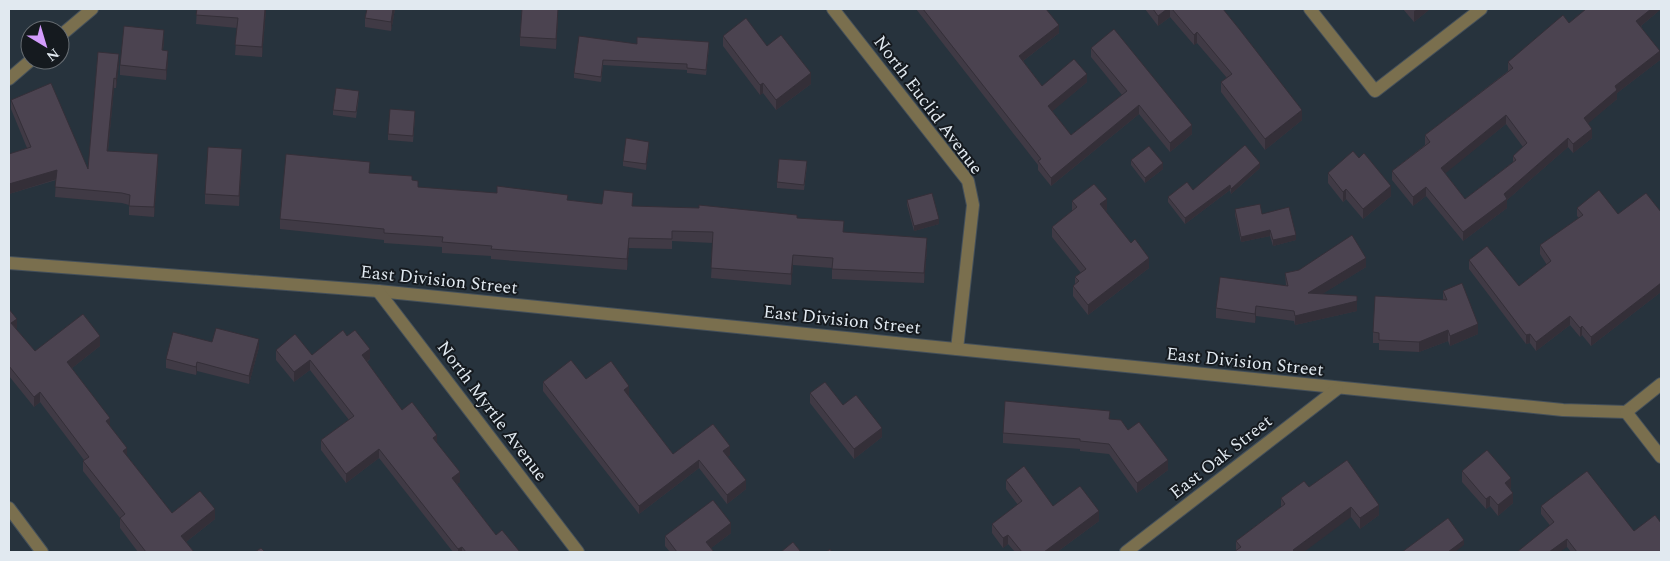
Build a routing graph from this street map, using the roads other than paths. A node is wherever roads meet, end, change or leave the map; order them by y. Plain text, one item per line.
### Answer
1 (92, 9) edge
2 (833, 9) edge
3 (1310, 9) edge
4 (1481, 9) edge
5 (70, 28) edge
6 (20, 70) edge
7 (9, 79) edge
8 (9, 263) edge
9 (378, 291) junction
10 (957, 349) junction
11 (1661, 384) edge
12 (1337, 389) junction
13 (1626, 412) junction
14 (1661, 457) edge
15 (9, 508) edge
16 (42, 552) edge
17 (578, 552) edge
18 (1126, 552) edge

1 - 5 street
2 - 10 street, North Euclid Avenue
3 - 4 street
6 - 7 street
8 - 9 street, East Division Street
9 - 10 street, East Division Street
9 - 17 street, North Myrtle Avenue
10 - 12 street, East Division Street
11 - 13 street
12 - 13 street, East Division Street
12 - 18 street, East Oak Street
13 - 14 street
15 - 16 street

